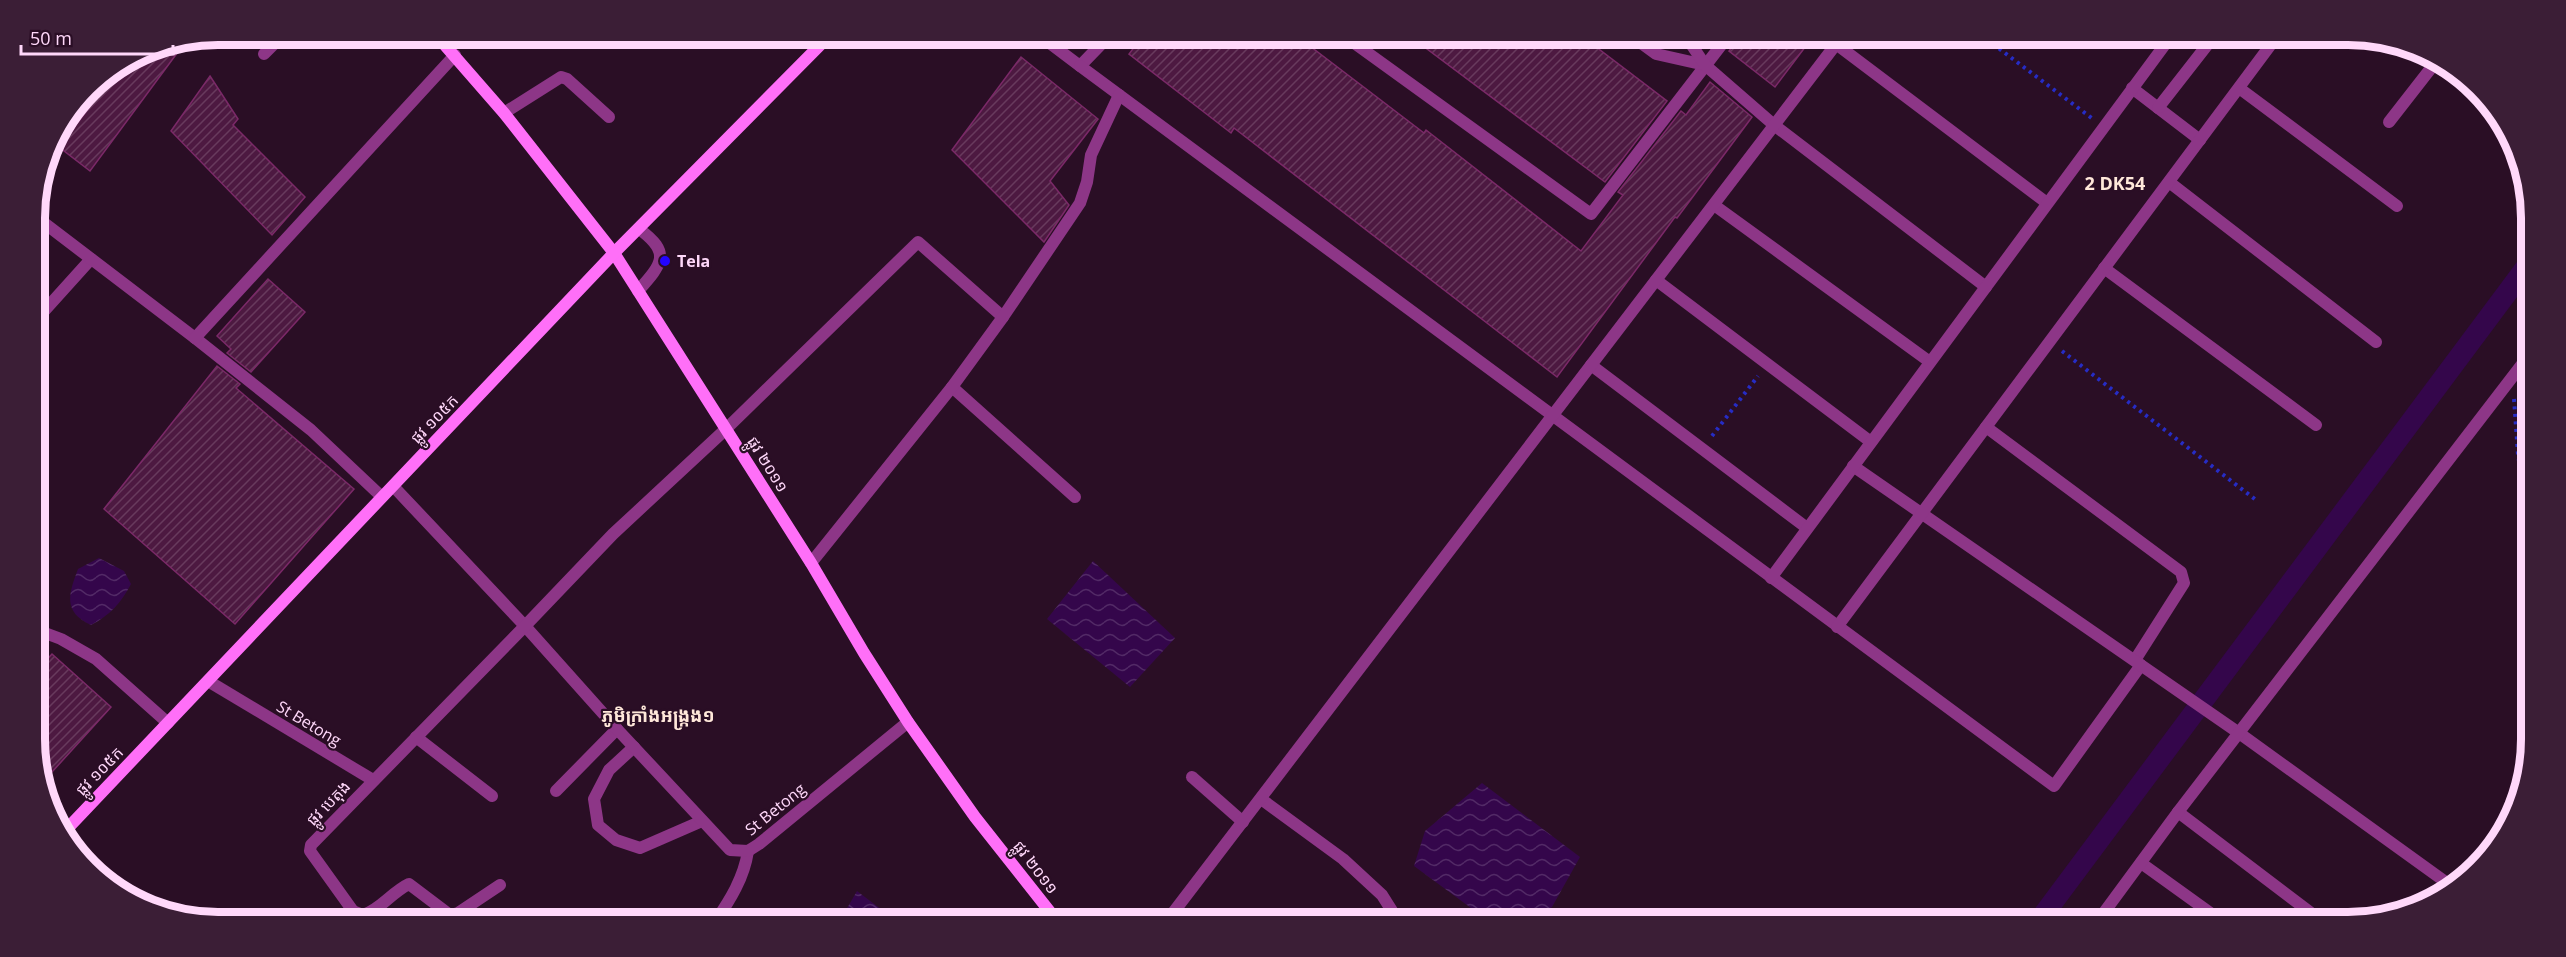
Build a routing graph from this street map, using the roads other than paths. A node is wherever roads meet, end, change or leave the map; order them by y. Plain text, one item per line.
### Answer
1 (273, 45) edge
2 (446, 45) edge
3 (819, 45) edge
4 (1053, 45) edge
5 (1100, 45) edge
6 (1358, 45) edge
7 (1644, 45) edge
8 (1691, 45) edge
9 (1720, 45) edge
10 (1834, 45) edge
11 (1847, 45) edge
12 (2164, 45) edge
13 (2207, 45) edge
14 (2270, 45) edge
15 (264, 54) dead end
16 (455, 55) junction
17 (1705, 65) junction
18 (1080, 66) junction
19 (2432, 67) edge
20 (2132, 88) junction
21 (2239, 88) junction
22 (1119, 95) junction
23 (2158, 108) junction
24 (504, 113) junction
25 (609, 117) dead end
26 (2389, 122) dead end
27 (1774, 125) junction
28 (2200, 140) junction
29 (2169, 182) junction
30 (2047, 203) junction
31 (1714, 205) junction
32 (2397, 206) dead end
33 (45, 224) edge
34 (639, 229) junction
35 (614, 253) junction
36 (91, 259) junction
37 (2104, 268) junction
38 (1656, 280) junction
39 (1986, 287) junction
40 (639, 291) junction
41 (45, 310) edge
42 (1003, 317) junction
43 (195, 338) junction
44 (2376, 342) dead end
45 (1930, 362) junction
46 (1591, 365) junction
47 (2521, 366) edge
48 (952, 387) junction
49 (1552, 416) junction
50 (2316, 424) dead end
51 (1986, 427) junction
52 (726, 429) junction
53 (1871, 442) junction
54 (1853, 466) junction
55 (393, 486) junction
56 (382, 497) junction
57 (1075, 497) dead end
58 (1922, 513) junction
59 (1808, 528) junction
60 (811, 563) junction
61 (1771, 578) junction
62 (525, 627) junction
63 (1838, 627) junction
64 (45, 633) edge
65 (2138, 662) junction
66 (208, 681) junction
67 (908, 722) junction
68 (168, 723) junction
69 (617, 729) junction
70 (2239, 733) junction
71 (416, 737) junction
72 (634, 747) junction
73 (1192, 777) dead end
74 (373, 780) junction
75 (555, 791) dead end
76 (492, 796) dead end
77 (1261, 799) junction
78 (2178, 812) junction
79 (702, 821) junction
80 (1243, 822) junction
81 (69, 827) edge
82 (748, 851) junction
83 (2142, 862) junction
84 (2445, 881) edge
85 (500, 885) dead end
86 (356, 912) edge
87 (371, 912) edge
88 (446, 912) edge
89 (460, 912) edge
90 (721, 912) edge
91 (1050, 912) edge
92 (1174, 912) edge
93 (1393, 912) edge
94 (2104, 912) edge
95 (2210, 912) edge
96 (2310, 912) edge

1 - 15 street
2 - 16 main road, ផ្លូវ ២០១១
3 - 34 main road, ផ្លូវ ១០៥ក
4 - 18 street
5 - 18 street
6 - 17 street
7 - 17 street
8 - 17 street
9 - 17 street
10 - 27 street
11 - 30 street
12 - 20 street
13 - 23 street
14 - 21 street
16 - 24 main road, ផ្លូវ ២០១១
16 - 43 street
17 - 27 street
18 - 22 street
19 - 26 street
20 - 23 street
20 - 30 street
21 - 28 street
21 - 32 street
22 - 42 street
22 - 49 street
23 - 28 street
24 - 25 street
24 - 35 main road, ផ្លូវ ២០១១
27 - 31 street
27 - 39 street
28 - 29 street
29 - 37 street
29 - 44 street
30 - 39 street
31 - 38 street
31 - 45 street
33 - 36 street
34 - 35 main road, ផ្លូវ ១០៥ក
34 - 40 street
35 - 40 main road, ផ្លូវ ២០១១
35 - 55 main road, ផ្លូវ ១០៥ក
36 - 41 street
36 - 43 street
37 - 50 street
37 - 51 street
38 - 46 street
38 - 53 street
39 - 45 street
40 - 52 main road, ផ្លូវ ២០១១
42 - 48 street
42 - 52 street
43 - 56 street
45 - 53 street
46 - 49 street
46 - 59 street
47 - 70 street
48 - 57 street
48 - 60 street
49 - 61 street
49 - 77 street
51 - 58 street
51 - 65 street
52 - 60 main road, ផ្លូវ ២០១១
52 - 62 street
53 - 54 street
54 - 58 street
54 - 59 street
55 - 56 main road, ផ្លូវ ១០៥ក
55 - 62 street, St Betong
56 - 66 main road, ផ្លូវ ១០៥ក
58 - 63 street
58 - 65 street
59 - 61 street
60 - 67 main road, ផ្លូវ ២០១១
61 - 63 street
62 - 69 street, St Betong
62 - 71 street
63 - 65 street
64 - 68 street
65 - 70 street
66 - 68 main road, ផ្លូវ ១០៥ក
66 - 74 street, St Betong
67 - 82 street, St Betong
67 - 91 main road, ផ្លូវ ២០១១
68 - 81 main road, ផ្លូវ ១០៥ក
69 - 72 street, St Betong
69 - 75 street
70 - 78 street
70 - 84 street
71 - 74 street
71 - 76 street
72 - 79 street, St Betong
72 - 79 street
73 - 80 street
74 - 86 street, ផ្លូវ បេតុង
77 - 80 street
77 - 93 street
78 - 83 street
78 - 96 street
79 - 82 street, St Betong
80 - 92 street
82 - 90 street
83 - 94 street
83 - 95 street
85 - 89 street, ផ្លូវ បេតុង
87 - 88 street, ផ្លូវ បេតុង

